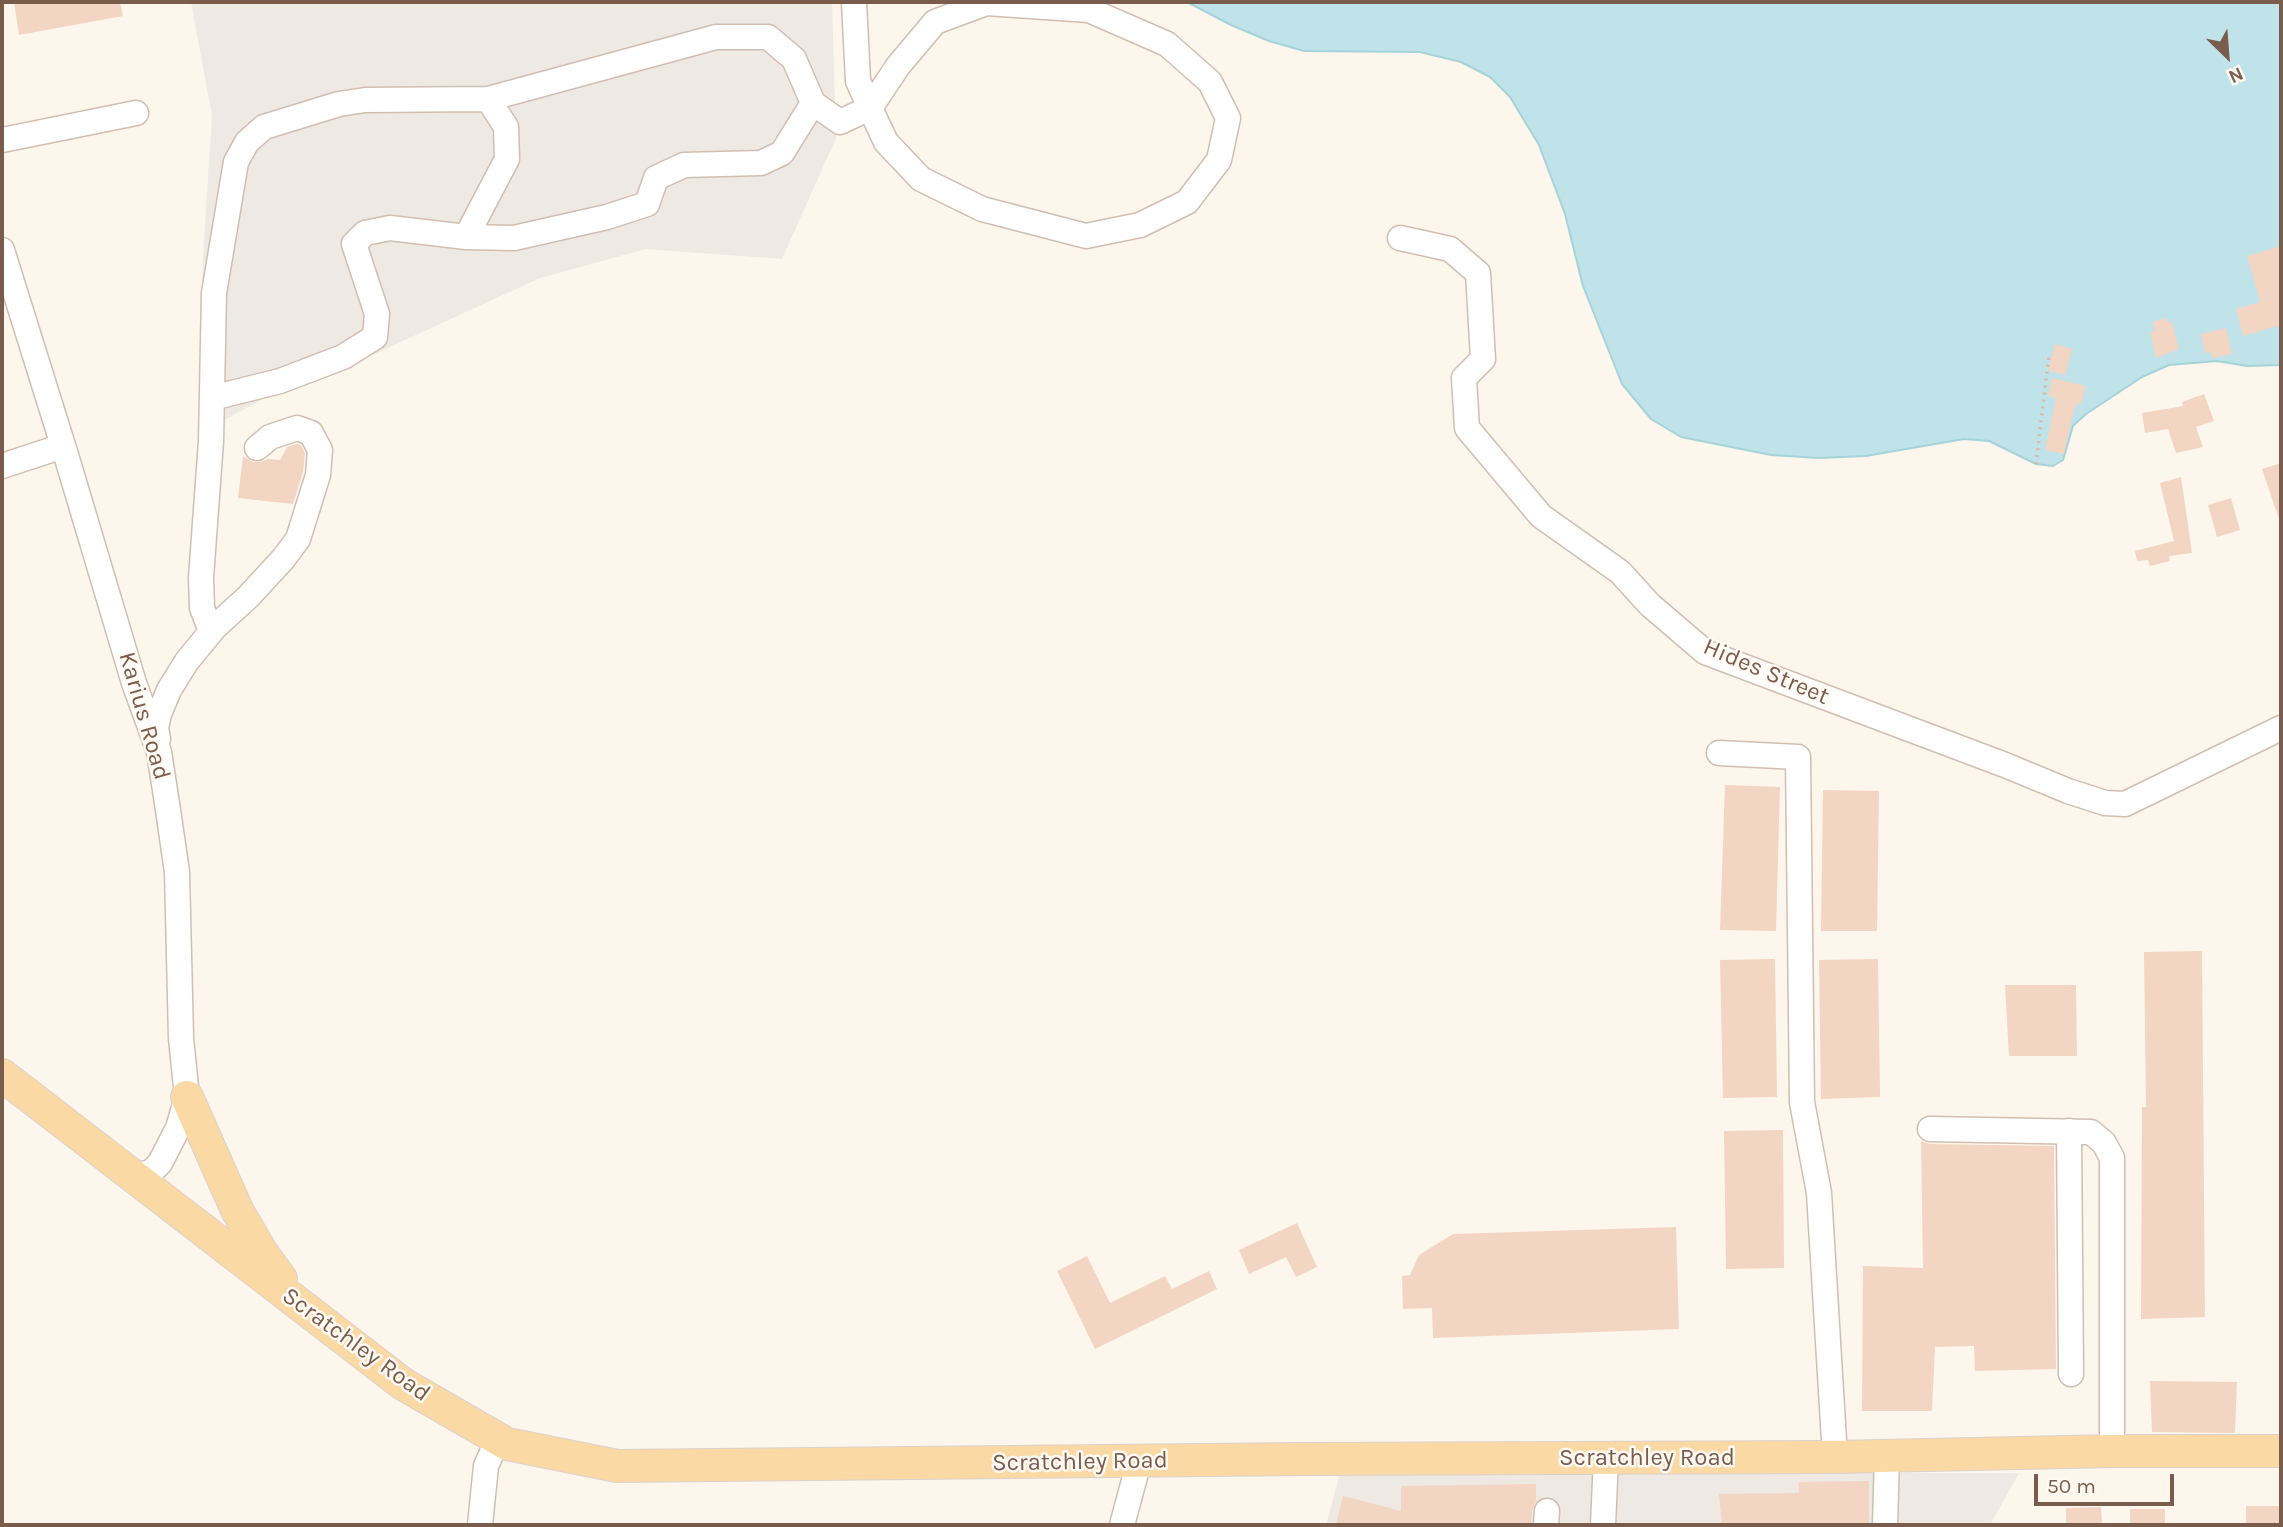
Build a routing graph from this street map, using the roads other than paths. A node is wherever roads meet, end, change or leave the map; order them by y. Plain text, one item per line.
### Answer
1 (854, 2) edge
2 (488, 99) junction
3 (813, 103) junction
4 (870, 108) junction
5 (136, 113) dead end
6 (2, 140) edge
7 (466, 237) junction
8 (1400, 239) dead end
9 (2, 250) edge
10 (212, 398) junction
11 (63, 446) junction
12 (257, 448) dead end
13 (2, 466) edge
14 (211, 631) junction
15 (2281, 728) edge
16 (159, 752) junction
17 (1719, 753) dead end
18 (2, 1075) edge
19 (187, 1097) junction
20 (1930, 1129) dead end
21 (2069, 1131) junction
22 (135, 1176) junction
23 (302, 1306) junction
24 (2112, 1308) junction
25 (2071, 1309) junction
26 (2071, 1374) dead end
27 (498, 1439) junction
28 (2112, 1451) junction
29 (2281, 1451) edge
30 (1888, 1456) junction
31 (1835, 1457) junction
32 (1606, 1458) junction
33 (1139, 1462) junction
34 (480, 1525) edge
35 (1122, 1525) edge
36 (1603, 1525) edge
37 (1885, 1525) edge

1 - 4 street
2 - 3 street
2 - 7 street
2 - 10 street
3 - 4 street
3 - 7 street
4 - 4 street
5 - 6 street
7 - 10 street
8 - 15 street, Hides Street
9 - 11 street, Karius Road
10 - 14 street
11 - 13 street
11 - 16 street, Karius Road
12 - 14 street
14 - 16 street
16 - 19 street, Karius Road
17 - 31 street
18 - 22 main road, Scratchley Road
19 - 22 street, Karius Road
19 - 23 main road
20 - 21 street
21 - 24 street
21 - 25 street
22 - 23 main road, Scratchley Road
23 - 27 main road, Scratchley Road
24 - 25 street
24 - 28 street
25 - 26 street
27 - 33 main road, Scratchley Road
27 - 34 street
28 - 29 main road, Scratchley Road
28 - 30 main road, Scratchley Road
30 - 31 main road, Scratchley Road
30 - 37 street
31 - 32 main road, Scratchley Road
32 - 33 main road, Scratchley Road
32 - 36 street
33 - 35 street

